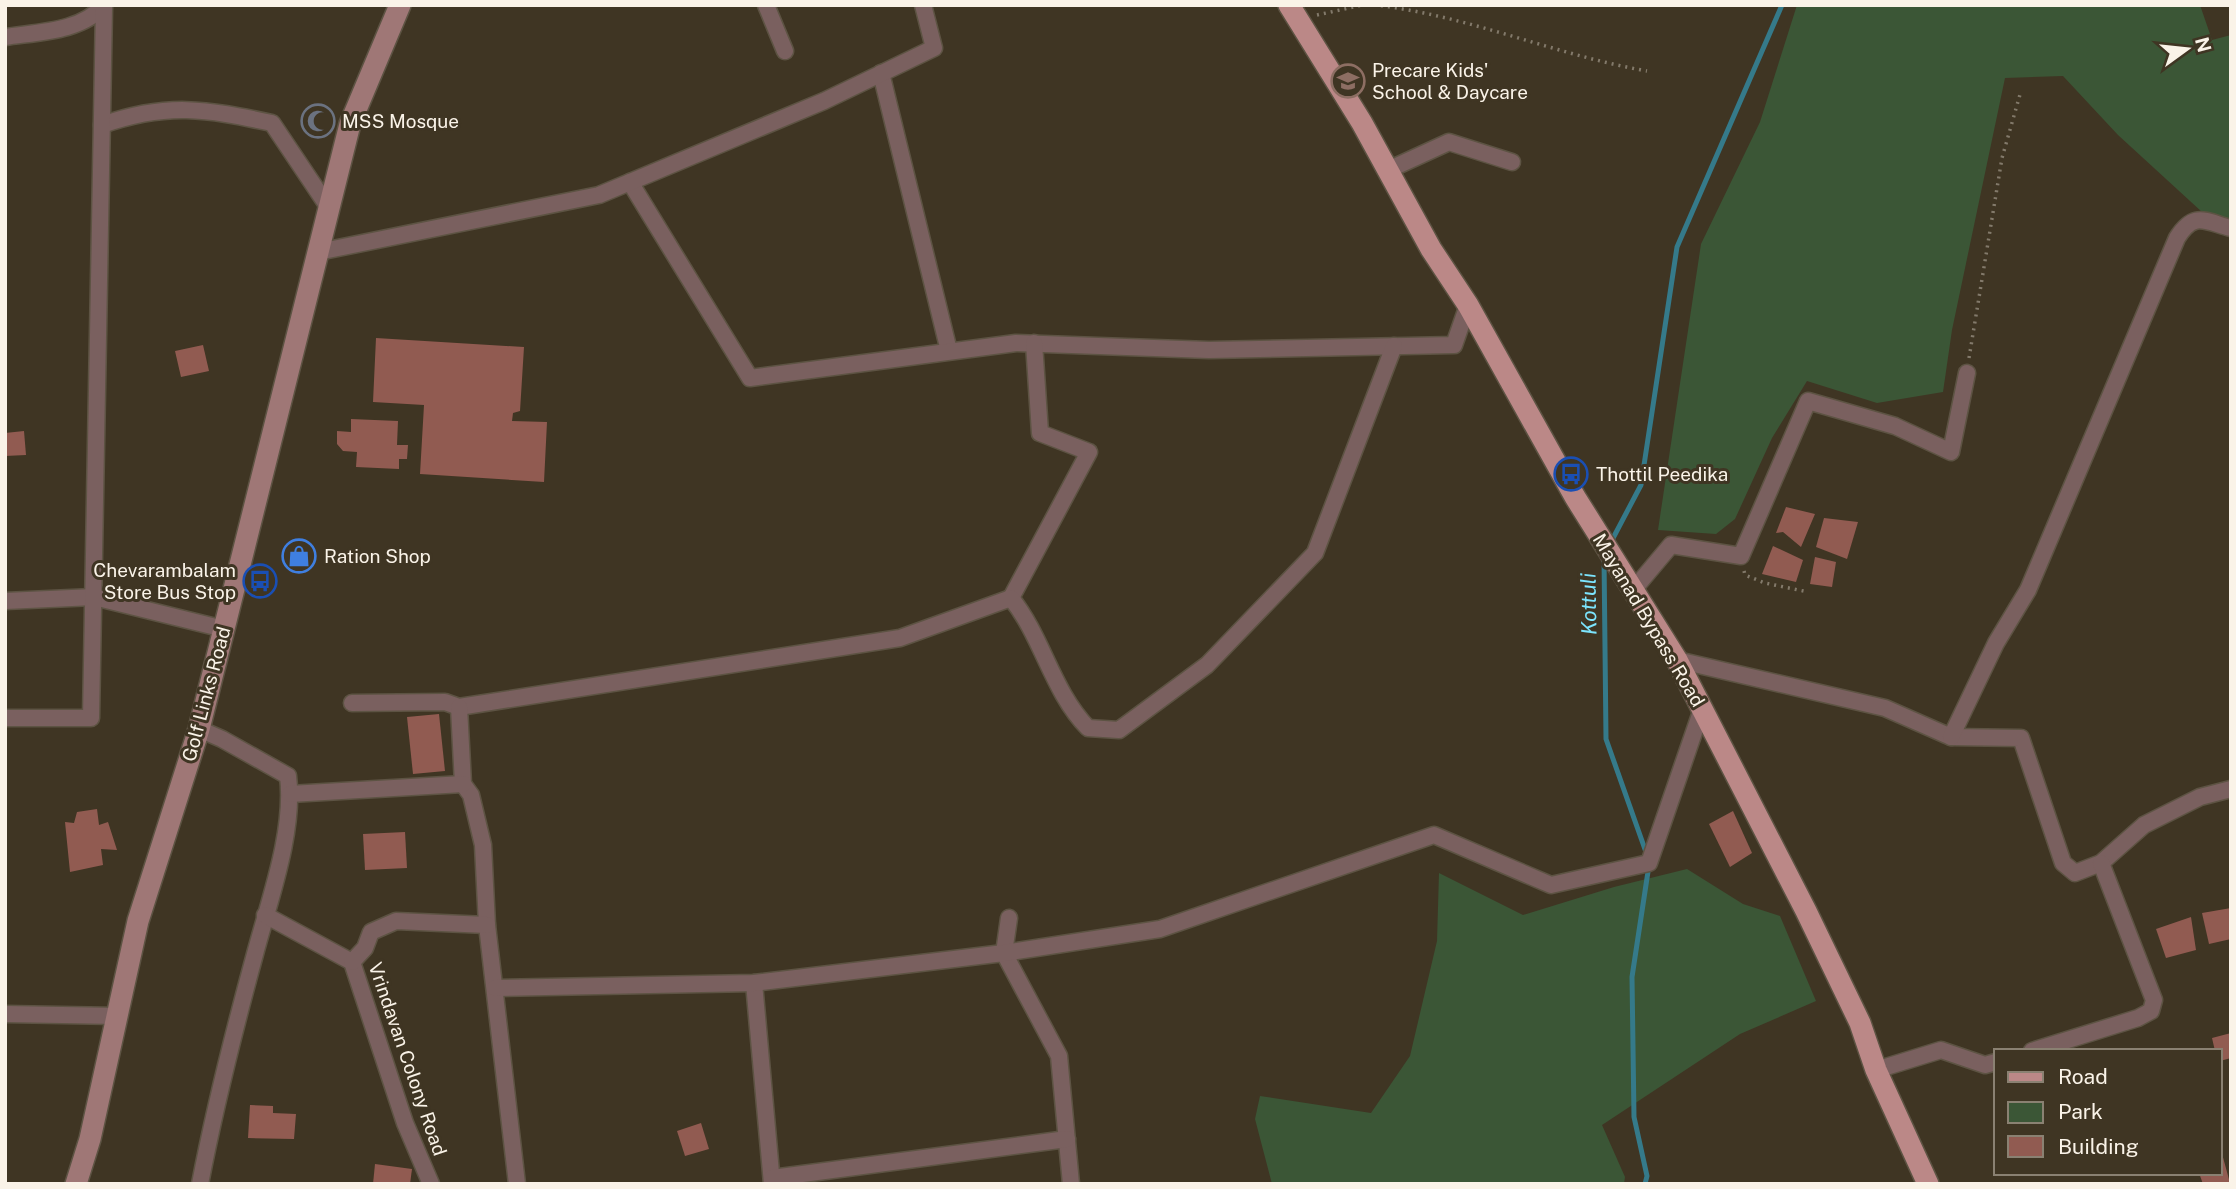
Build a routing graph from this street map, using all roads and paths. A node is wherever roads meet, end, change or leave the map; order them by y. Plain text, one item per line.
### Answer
1 (400, 5) edge
2 (766, 5) edge
3 (923, 5) edge
4 (1363, 5) edge
5 (1374, 5) edge
6 (104, 6) edge
7 (1294, 13) edge
8 (5, 37) edge
9 (785, 51) dead end
10 (1647, 71) dead end
11 (881, 73) junction
12 (2021, 91) dead end
13 (102, 125) junction
14 (1512, 162) dead end
15 (1388, 170) junction
16 (630, 182) junction
17 (329, 208) junction
18 (2231, 228) edge
19 (318, 252) junction
20 (1468, 305) junction
21 (1034, 343) junction
22 (1394, 346) junction
23 (948, 351) junction
24 (1966, 373) joint
25 (1740, 555) junction
26 (1633, 587) junction
27 (1808, 592) dead end
28 (94, 597) junction
29 (1011, 598) junction
30 (5, 601) edge
31 (224, 629) junction
32 (1677, 660) junction
33 (352, 703) dead end
34 (459, 707) junction
35 (1702, 709) junction
36 (5, 718) edge
37 (199, 729) junction
38 (1951, 737) junction
39 (463, 784) junction
40 (2231, 789) edge
41 (290, 794) junction
42 (2101, 863) junction
43 (265, 915) junction
44 (1009, 918) dead end
45 (487, 925) junction
46 (1004, 953) junction
47 (352, 962) junction
48 (754, 983) junction
49 (495, 988) junction
50 (5, 1014) edge
51 (118, 1016) junction
52 (2038, 1049) edge
53 (1994, 1063) edge
54 (1876, 1070) junction
55 (1067, 1139) junction
56 (772, 1181) edge
57 (76, 1184) edge
58 (200, 1184) edge
59 (431, 1184) edge
60 (517, 1184) edge
61 (1071, 1184) edge
62 (1928, 1184) edge

1 - 17 main road, Golf Links Road
2 - 9 street
3 - 11 street
4 - 7 path
5 - 10 path
6 - 8 street
6 - 13 street
7 - 15 main road, Mayanad Bypass Road
11 - 16 street
11 - 23 street
12 - 24 path
13 - 17 street
13 - 28 street
14 - 15 street
15 - 20 main road, Mayanad Bypass Road
16 - 19 street
16 - 23 street
17 - 19 main road, Golf Links Road
18 - 38 street
19 - 31 main road, Golf Links Road
20 - 22 street
20 - 26 main road, Mayanad Bypass Road
21 - 22 street
21 - 23 street
21 - 29 street
22 - 29 street
24 - 25 street
25 - 26 street
25 - 27 path
26 - 32 main road, Mayanad Bypass Road
28 - 30 street
28 - 31 street
28 - 36 street
29 - 34 street
31 - 37 main road, Golf Links Road
32 - 35 main road, Mayanad Bypass Road
32 - 38 street
33 - 34 street
34 - 39 street
35 - 46 street
35 - 54 main road, Mayanad Bypass Road
37 - 41 street
37 - 51 main road, Golf Links Road
38 - 42 street
39 - 41 street
39 - 45 street
40 - 42 street
41 - 43 street
42 - 52 street
43 - 47 street, Vrindavan Colony Road
43 - 58 street
44 - 46 street
45 - 47 street
45 - 49 street
46 - 48 street
46 - 55 street
47 - 59 street, Vrindavan Colony Road
48 - 49 street
48 - 56 street
49 - 60 street
50 - 51 street
51 - 57 main road, Golf Links Road
53 - 54 street
54 - 62 main road, Mayanad Bypass Road
55 - 56 street
55 - 61 street

